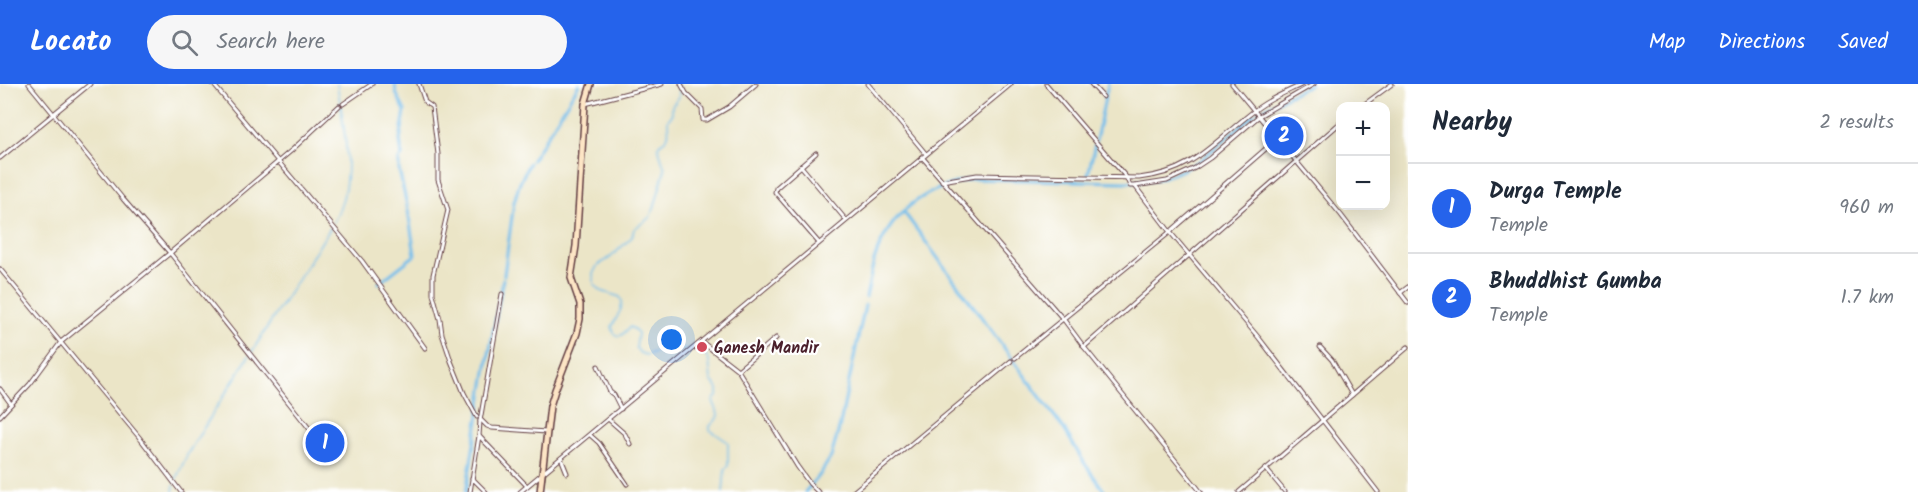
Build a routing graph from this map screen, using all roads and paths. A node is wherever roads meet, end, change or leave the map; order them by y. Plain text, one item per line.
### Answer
1 (29, 84) edge
2 (90, 84) edge
3 (213, 84) edge
4 (372, 84) edge
5 (419, 84) edge
6 (591, 84) edge
7 (662, 84) edge
8 (756, 84) edge
9 (868, 84) edge
10 (1011, 84) edge
11 (1046, 84) edge
12 (1091, 84) edge
13 (1232, 84) edge
14 (1303, 84) edge
15 (1314, 84) edge
16 (1392, 84) edge
17 (681, 85) edge
18 (1103, 97) dead end
19 (1367, 102) edge
20 (585, 104) junction
21 (1254, 111) junction
22 (55, 114) junction
23 (1259, 116) junction
24 (1336, 127) edge
25 (1277, 139) junction
26 (816, 153) dead end
27 (924, 155) junction
28 (0, 158) edge
29 (278, 161) junction
30 (1296, 162) junction
31 (801, 166) junction
32 (1128, 180) junction
33 (944, 184) junction
34 (1135, 186) junction
35 (846, 220) junction
36 (1170, 232) junction
37 (819, 243) junction
38 (170, 253) junction
39 (1190, 254) junction
40 (0, 269) edge
41 (1408, 287) edge
42 (1400, 293) junction
43 (502, 294) dead end
44 (1408, 303) edge
45 (1064, 320) junction
46 (776, 338) dead end
47 (61, 342) junction
48 (702, 342) junction
49 (1084, 347) junction
50 (1320, 347) dead end
51 (1408, 347) edge
52 (425, 348) dead end
53 (598, 366) dead end
54 (738, 370) junction
55 (0, 389) edge
56 (1352, 395) junction
57 (11, 404) junction
58 (621, 409) junction
59 (0, 416) edge
60 (479, 419) junction
61 (608, 419) junction
62 (1322, 421) junction
63 (546, 432) junction
64 (590, 435) junction
65 (478, 436) junction
66 (320, 442) dead end
67 (630, 444) dead end
68 (561, 458) junction
69 (1266, 469) junction
70 (542, 473) junction
71 (567, 473) dead end
72 (472, 478) junction
73 (627, 484) dead end
74 (527, 486) junction
75 (181, 492) edge
76 (470, 492) edge
77 (486, 492) edge
78 (520, 492) edge
79 (540, 492) edge
80 (818, 492) edge
81 (853, 492) edge
82 (1200, 492) edge
83 (1239, 492) edge
84 (1285, 492) edge
85 (1378, 492) edge

1 - 22 street
2 - 22 street
3 - 29 street
4 - 29 street
5 - 60 street
6 - 20 main road
7 - 20 street
8 - 17 street
9 - 27 street
10 - 27 street
11 - 32 street
12 - 18 street
13 - 21 street
14 - 21 street
15 - 23 street
16 - 19 street
20 - 63 main road
21 - 23 street
21 - 32 street
22 - 28 street
22 - 38 street
23 - 25 street
23 - 34 street
24 - 30 street
25 - 30 street
25 - 36 street
26 - 31 street
27 - 33 street
27 - 35 street
29 - 38 street
29 - 52 street
30 - 39 street
30 - 42 street
31 - 35 street
31 - 37 street
32 - 33 street
32 - 34 street
33 - 45 street
34 - 36 street
35 - 37 street
36 - 39 street
36 - 45 street
37 - 48 street
38 - 47 street
38 - 66 street
39 - 49 street
39 - 62 street
40 - 47 street
41 - 42 street
42 - 44 street
43 - 60 street
45 - 49 street
45 - 81 street
46 - 54 street
47 - 57 street
47 - 75 street
48 - 54 street
48 - 58 street
49 - 82 street
50 - 56 street
51 - 56 street
53 - 58 street
54 - 80 street
55 - 57 street
56 - 62 street
57 - 59 street
58 - 61 street
60 - 63 street
60 - 65 street
61 - 64 street
61 - 67 street
62 - 69 street
62 - 85 street
63 - 70 main road
64 - 68 street
64 - 73 street
65 - 72 street
65 - 74 street
68 - 70 street
68 - 71 street
69 - 83 street
69 - 84 street
70 - 74 street
70 - 79 main road
72 - 76 street
72 - 77 street
74 - 78 street

